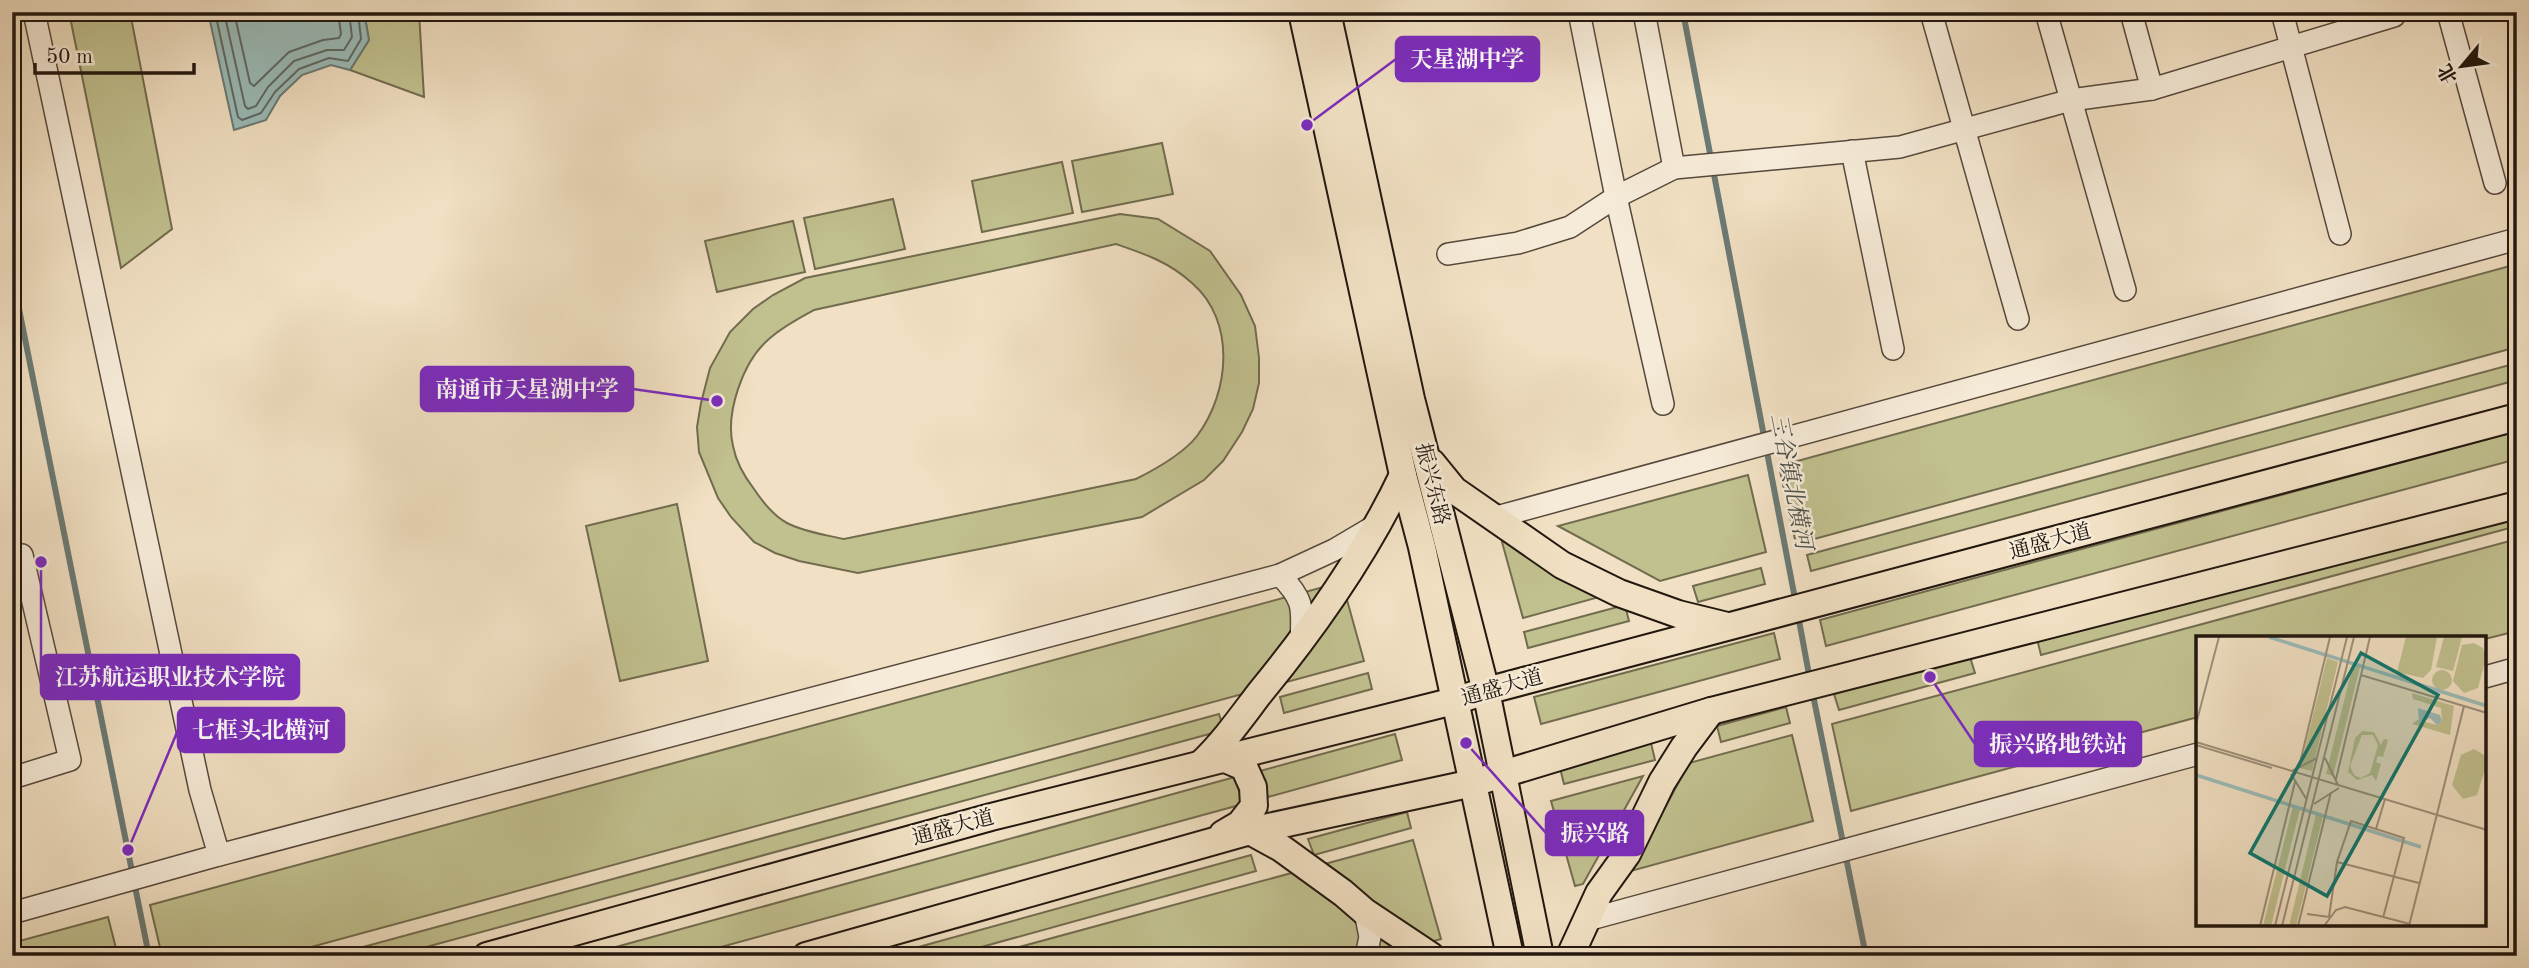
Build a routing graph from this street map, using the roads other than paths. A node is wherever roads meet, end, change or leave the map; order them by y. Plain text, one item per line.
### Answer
1 (34, 12) edge
2 (1302, 12) edge
3 (1327, 12) edge
4 (1579, 12) edge
5 (1644, 12) edge
6 (1931, 12) edge
7 (2046, 12) edge
8 (2131, 12) edge
9 (2282, 12) edge
10 (2393, 12) edge
11 (2448, 12) edge
12 (2291, 47) junction
13 (2152, 89) junction
14 (2071, 100) junction
15 (1963, 130) junction
16 (1852, 151) junction
17 (1674, 168) junction
18 (2495, 183) dead end
19 (1616, 197) junction
20 (2340, 234) dead end
21 (2517, 239) edge
22 (1448, 254) dead end
23 (2125, 290) dead end
24 (2018, 319) dead end
25 (1893, 349) dead end
26 (1663, 404) dead end
27 (2517, 417) edge
28 (1426, 456) junction
29 (1403, 475) junction
30 (2517, 505) edge
31 (1493, 518) junction
32 (1380, 523) junction
33 (12, 558) edge
34 (1280, 575) junction
35 (1729, 626) junction
36 (1301, 644) junction
37 (2517, 668) edge
38 (2487, 676) edge
39 (1486, 691) junction
40 (1454, 701) junction
41 (1711, 712) junction
42 (2196, 755) edge
43 (1212, 761) junction
44 (1502, 775) junction
45 (12, 778) edge
46 (1473, 783) junction
47 (1250, 831) junction
48 (1210, 842) junction
49 (215, 856) junction
50 (1365, 912) junction
51 (12, 913) edge
52 (1587, 920) junction
53 (487, 956) edge
54 (806, 956) edge
55 (1366, 956) edge
56 (1431, 956) edge
57 (1510, 956) edge
58 (1540, 956) edge
59 (1570, 956) edge

1 - 49 street
2 - 29 main road, 振兴东路
3 - 28 main road, 振兴东路
4 - 19 street
5 - 17 street
6 - 15 street
7 - 14 street
8 - 13 street
9 - 12 street
10 - 12 street
11 - 18 street
12 - 13 street
12 - 20 street
13 - 14 street
14 - 15 street
14 - 23 street
15 - 16 street
15 - 24 street
16 - 17 street
16 - 25 street
17 - 19 street
19 - 22 street
19 - 26 street
21 - 31 street
27 - 35 main road, 通盛大道
28 - 31 main road
28 - 39 main road, 振兴东路
29 - 32 main road
29 - 40 main road, 振兴东路
30 - 41 main road
31 - 35 main road
32 - 34 street
32 - 36 main road
33 - 45 street
34 - 36 street
34 - 49 street
35 - 39 main road, 通盛大道
36 - 43 main road
37 - 38 street
39 - 40 main road, 通盛大道
39 - 44 main road, 振兴东路
40 - 43 main road, 通盛大道
40 - 46 main road, 振兴东路
41 - 44 main road
41 - 52 main road
42 - 52 street
43 - 48 main road
43 - 53 main road, 通盛大道
44 - 46 main road
44 - 58 main road, 振兴东路
46 - 47 main road
46 - 57 main road, 振兴东路
47 - 48 main road
47 - 50 main road
48 - 54 main road
49 - 51 street
50 - 55 street
50 - 56 main road
52 - 59 main road

